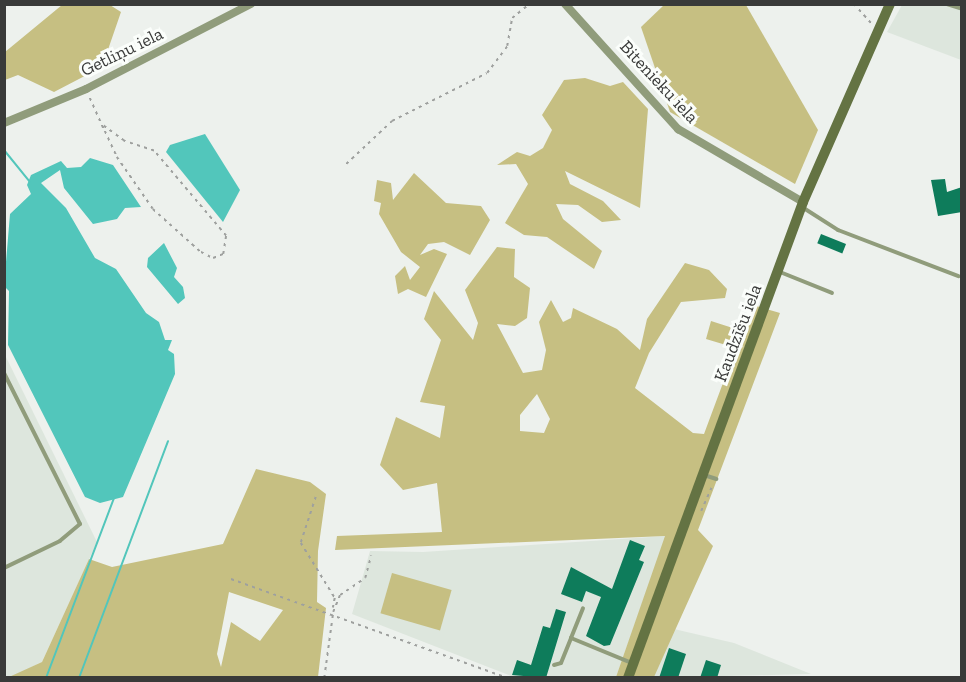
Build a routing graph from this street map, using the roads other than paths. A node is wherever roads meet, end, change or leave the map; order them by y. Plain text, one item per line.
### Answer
1 (251, 4) edge
2 (565, 4) edge
3 (890, 4) edge
4 (947, 4) edge
5 (962, 9) edge
6 (4, 123) edge
7 (802, 204) junction
8 (779, 272) junction
9 (958, 276) dead end
10 (832, 293) dead end
11 (4, 373) edge
12 (703, 474) junction
13 (715, 479) road end
14 (4, 568) edge
15 (583, 608) dead end
16 (571, 638) junction
17 (633, 664) junction
18 (554, 665) dead end
19 (628, 678) edge

1 - 6 street, Getliņu iela
2 - 7 street, Bitenieku iela
3 - 7 street, Kaudzīšu iela
4 - 5 lane
7 - 8 street, Kaudzīšu iela
7 - 9 lane
8 - 10 lane
8 - 12 street, Kaudzīšu iela
11 - 14 lane
12 - 13 lane
12 - 17 street, Kaudzīšu iela
15 - 16 lane
16 - 17 lane
16 - 18 lane
17 - 19 street, Kaudzīšu iela

